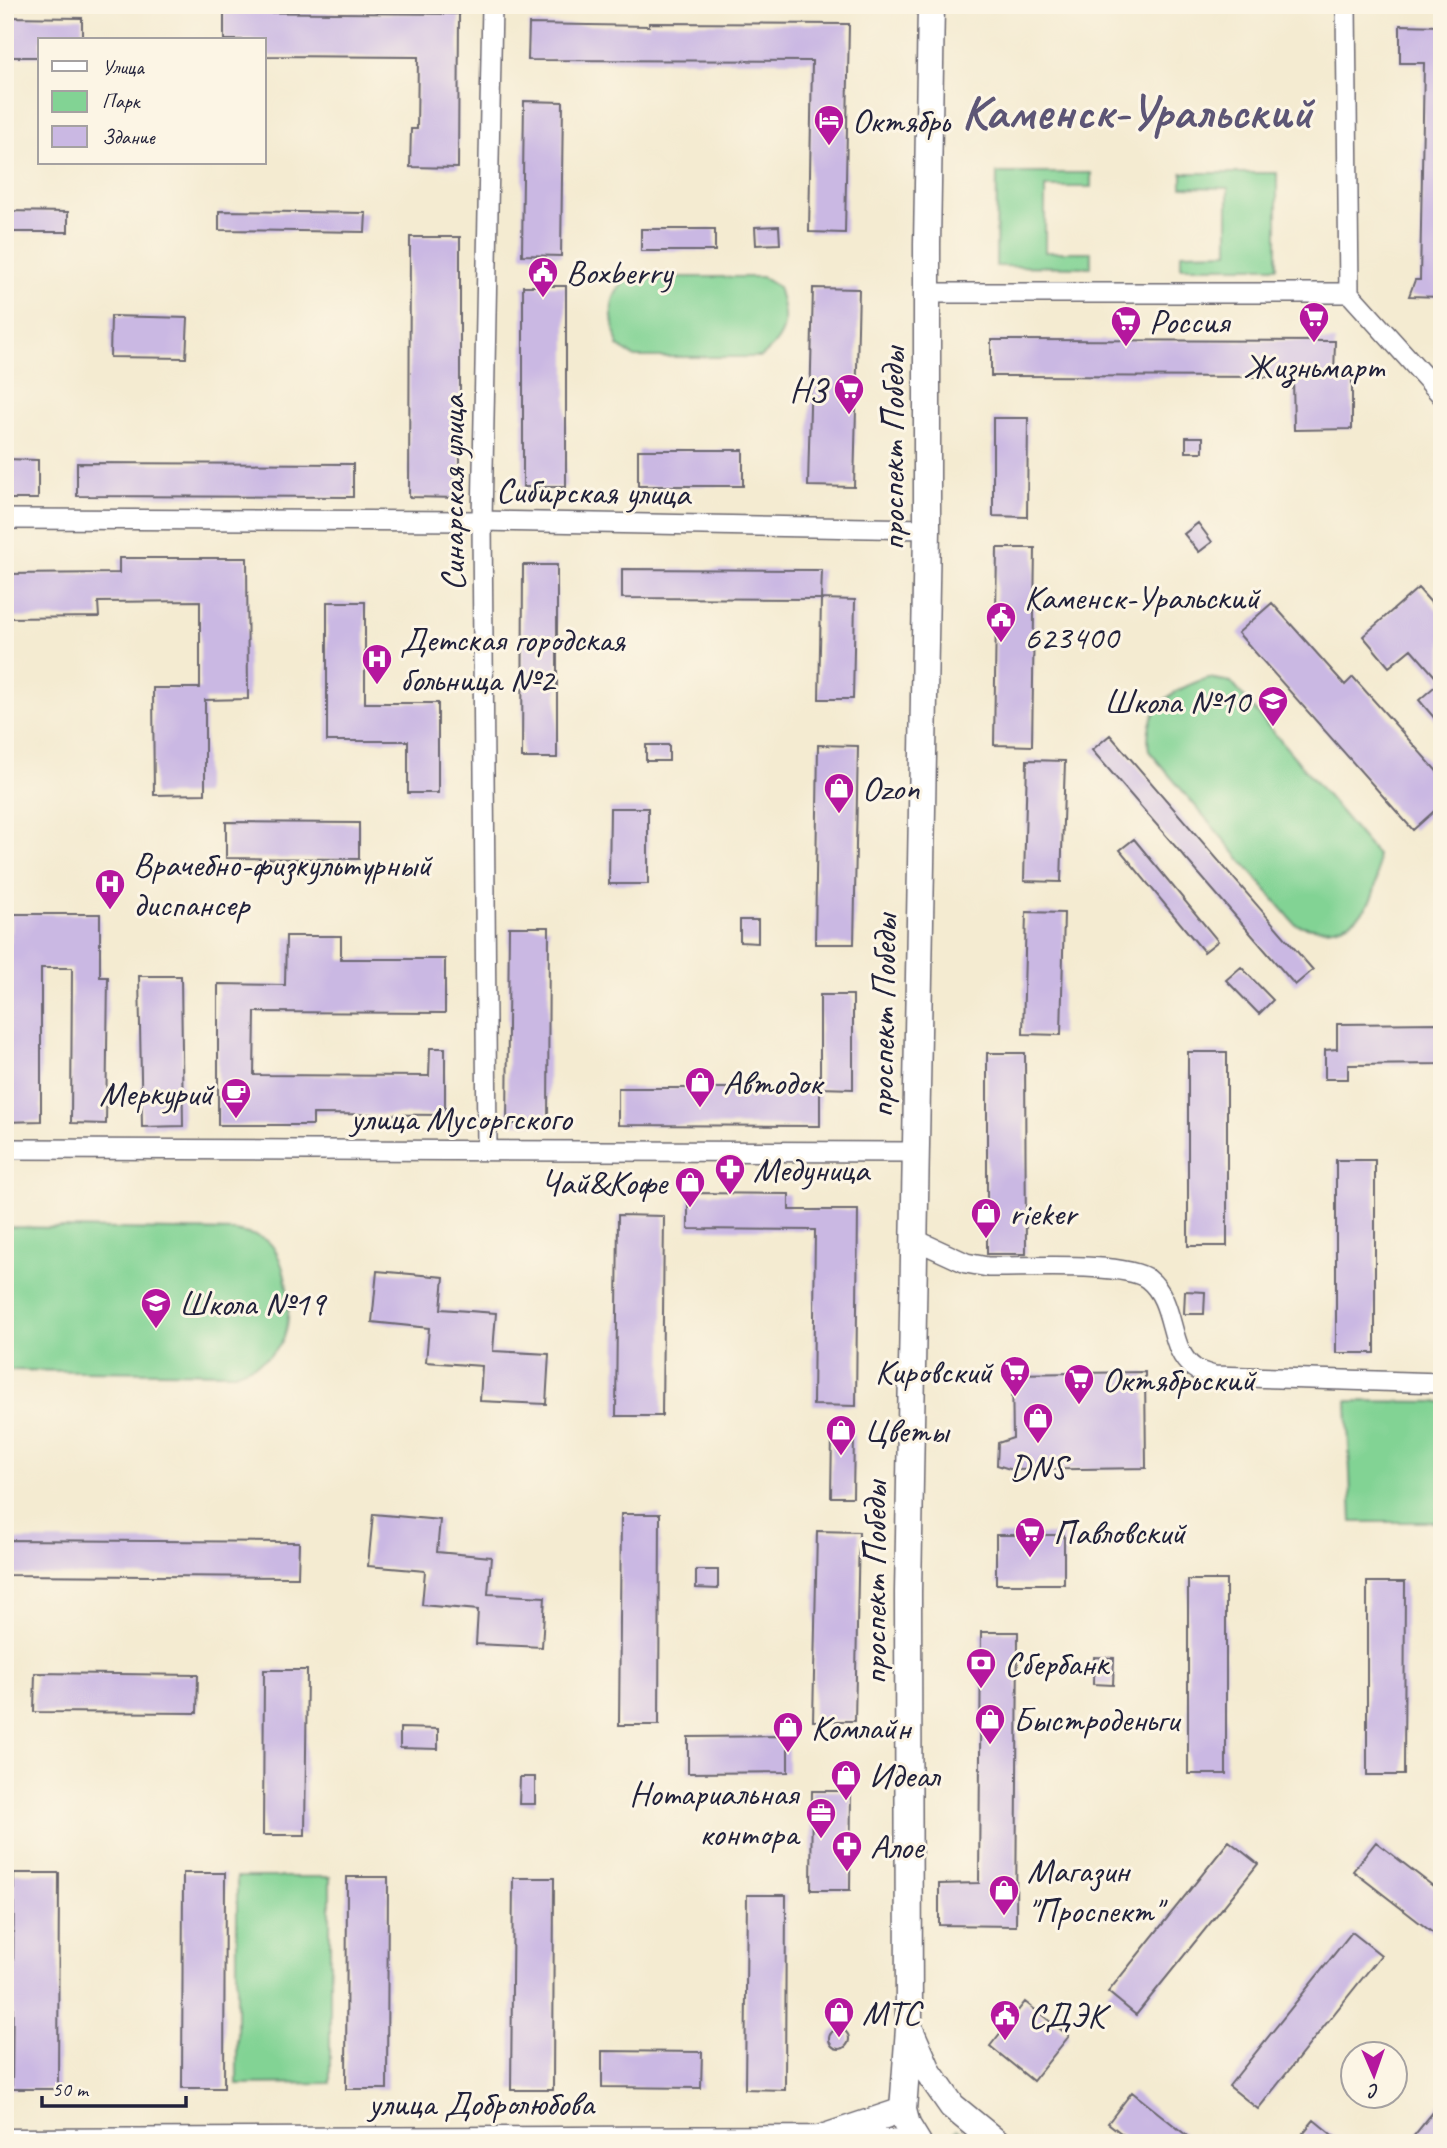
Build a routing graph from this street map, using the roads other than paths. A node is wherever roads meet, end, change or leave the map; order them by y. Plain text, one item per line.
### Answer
1 (492, 5) edge
2 (931, 5) edge
3 (1346, 5) edge
4 (928, 293) junction
5 (1349, 293) junction
6 (1442, 396) edge
7 (5, 519) edge
8 (482, 521) junction
9 (927, 529) junction
10 (5, 1149) edge
11 (487, 1149) junction
12 (916, 1152) junction
13 (916, 1240) junction
14 (1442, 1383) edge
15 (909, 2028) junction
16 (952, 2106) junction
17 (903, 2110) junction
18 (819, 2138) junction
19 (5, 2141) edge
20 (898, 2143) edge
21 (918, 2143) edge
22 (997, 2143) edge

1 - 8 street, Синарская улица
2 - 4 main road, проспект Победы
3 - 5 street
4 - 5 street
4 - 9 main road, проспект Победы
5 - 6 street
7 - 8 street, Сибирская улица
8 - 9 street, Сибирская улица
8 - 11 street, Синарская улица
9 - 12 main road, проспект Победы
10 - 11 street, улица Мусоргского
11 - 12 street, улица Мусоргского
12 - 13 main road, проспект Победы
13 - 14 street
13 - 15 main road, проспект Победы
15 - 16 main road, проспект Победы
15 - 17 main road, проспект Победы
16 - 17 main road, улица Добролюбова
16 - 22 main road, проспект Победы
17 - 18 street, улица Добролюбова
17 - 21 main road, проспект Победы
18 - 19 street, улица Добролюбова
18 - 20 street

